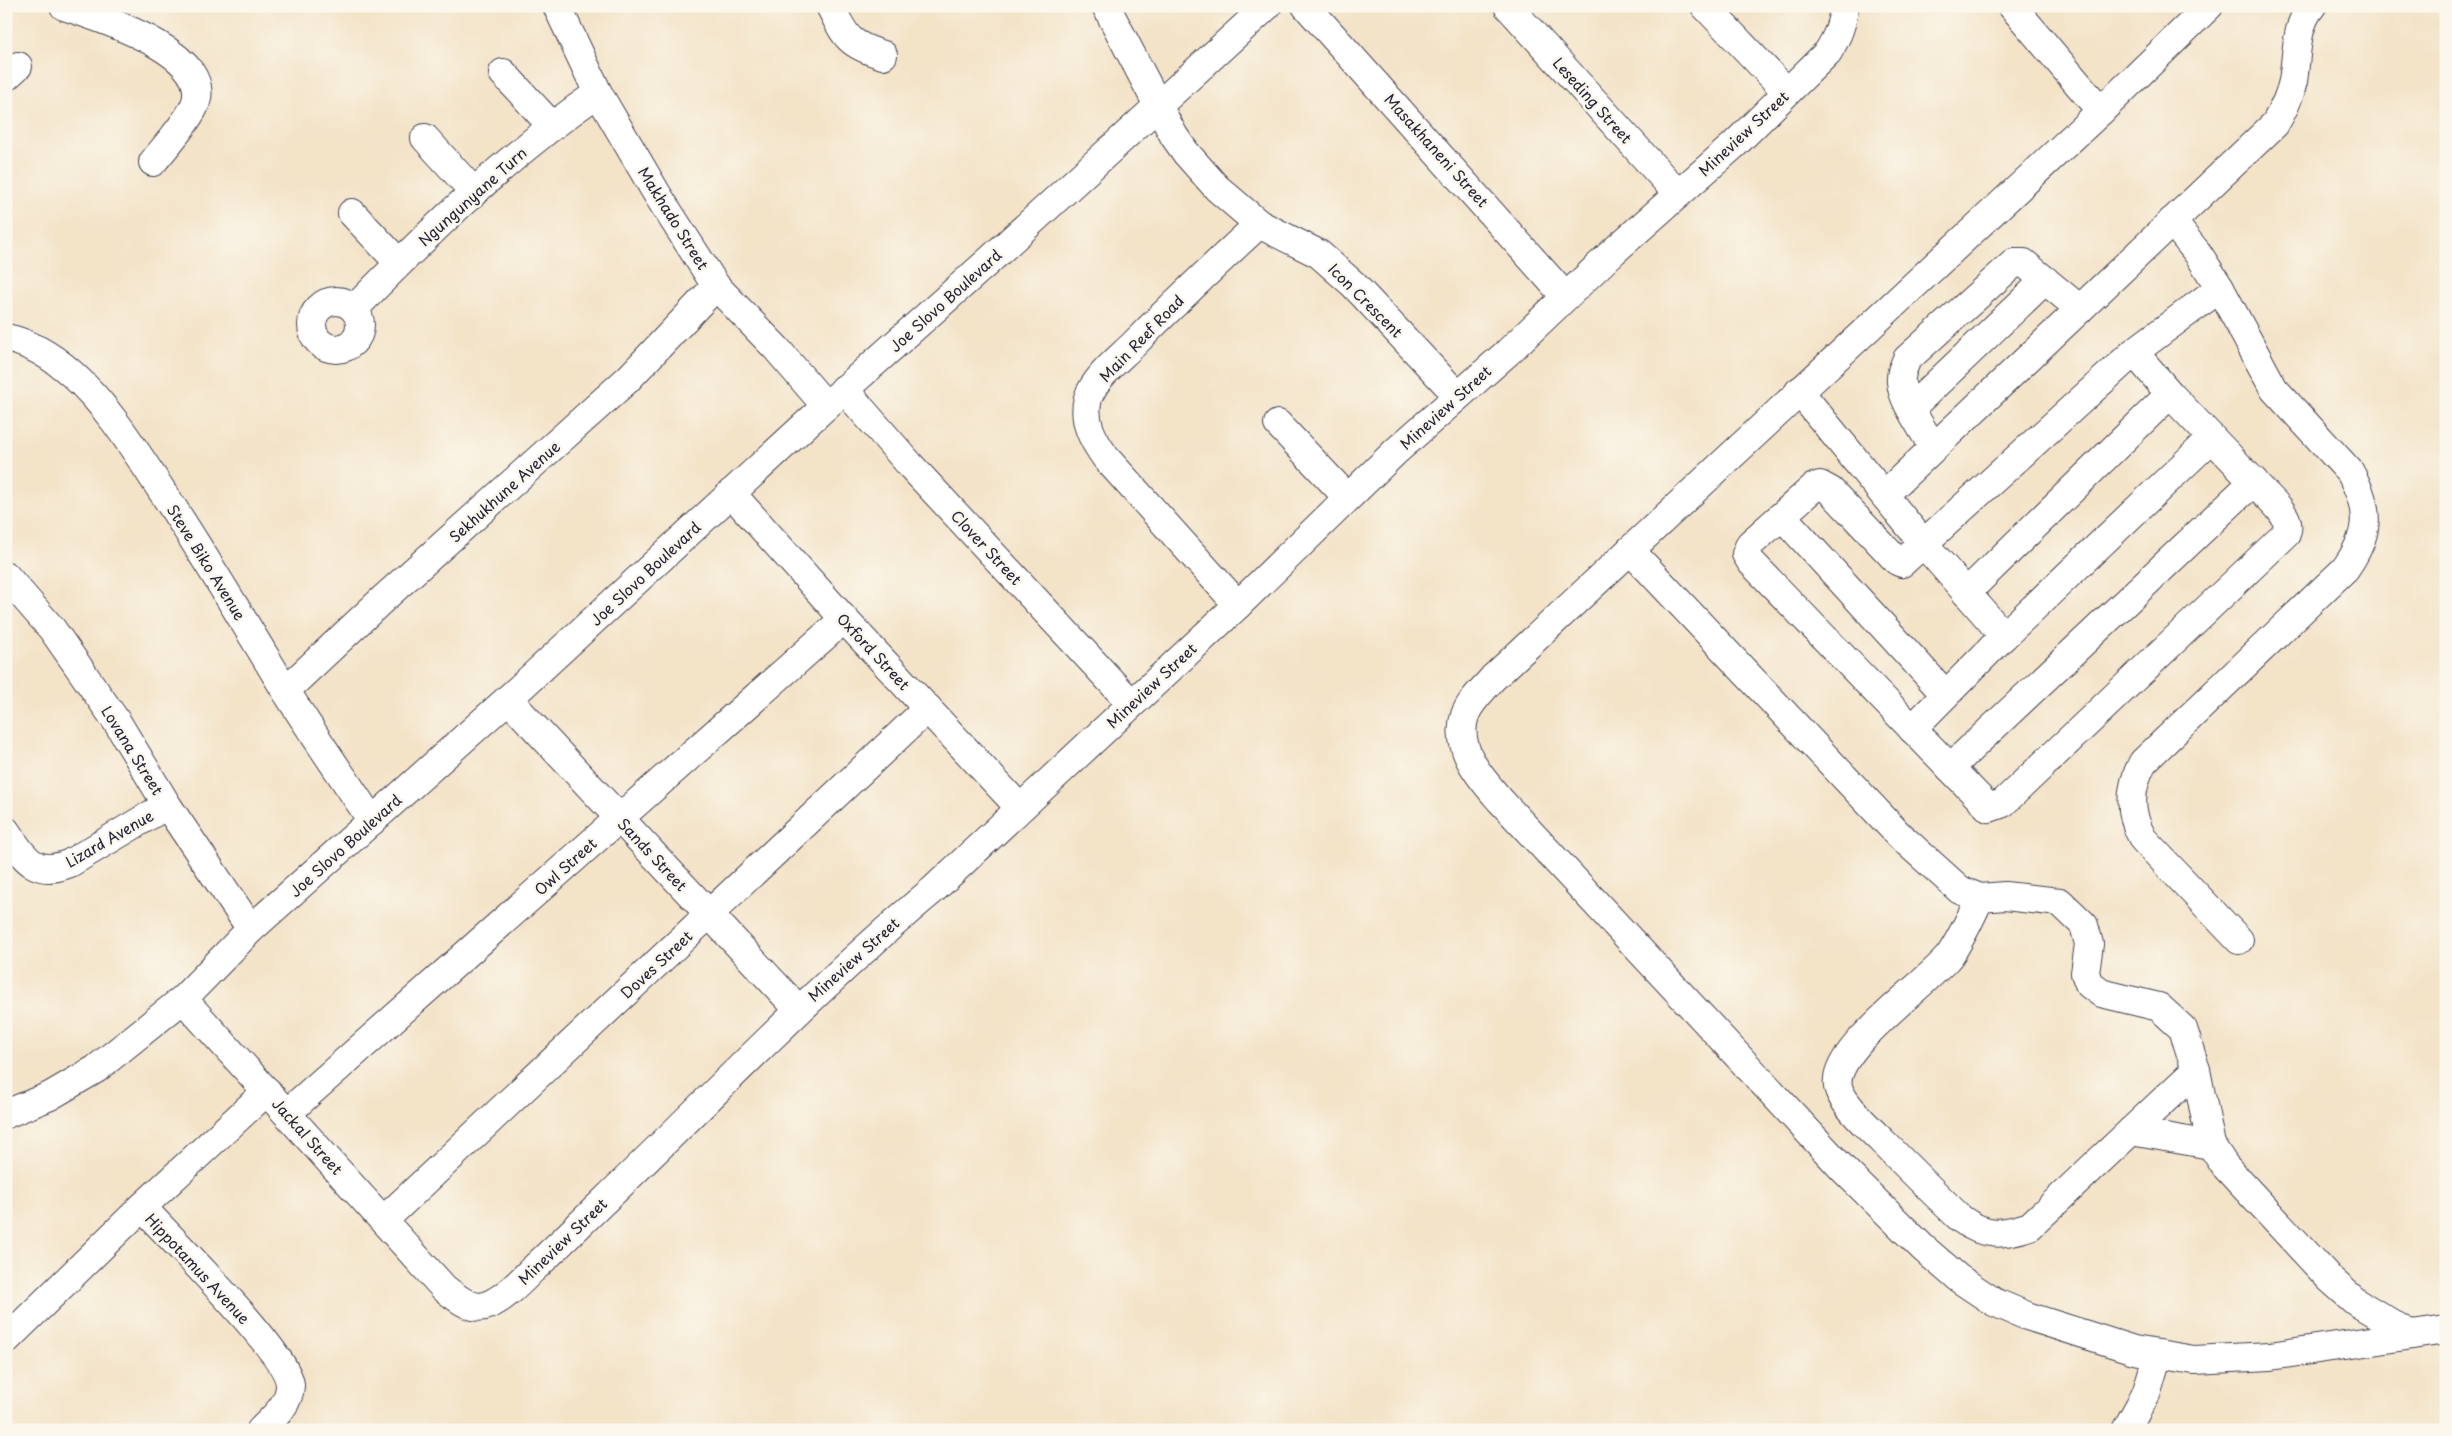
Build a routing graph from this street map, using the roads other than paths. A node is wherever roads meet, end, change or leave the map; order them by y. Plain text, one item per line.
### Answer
1 (64, 6) edge
2 (557, 6) edge
3 (830, 6) edge
4 (1106, 6) edge
5 (1267, 6) edge
6 (1306, 6) edge
7 (1508, 6) edge
8 (1705, 6) edge
9 (1844, 6) edge
10 (2012, 6) edge
11 (2210, 6) edge
12 (2312, 6) edge
13 (883, 55) dead end
14 (503, 73) dead end
15 (1787, 92) junction
16 (598, 93) junction
17 (1158, 105) junction
18 (2101, 111) junction
19 (551, 125) junction
20 (425, 138) dead end
21 (153, 162) dead end
22 (474, 192) junction
23 (1678, 194) junction
24 (352, 213) dead end
25 (2172, 221) junction
26 (1259, 224) junction
27 (400, 262) junction
28 (2045, 280) junction
29 (716, 286) junction
30 (2220, 288) junction
31 (1565, 296) junction
32 (354, 309) dead end
33 (2080, 309) junction
34 (6, 338) edge
35 (2134, 352) junction
36 (1799, 391) junction
37 (2170, 394) junction
38 (1458, 396) junction
39 (835, 398) junction
40 (1911, 408) junction
41 (1278, 424) dead end
42 (2212, 438) junction
43 (1933, 448) junction
44 (2254, 481) junction
45 (731, 493) junction
46 (1884, 495) junction
47 (1347, 497) junction
48 (1782, 516) junction
49 (1924, 544) junction
50 (1630, 550) junction
51 (6, 576) edge
52 (1966, 593) junction
53 (1238, 605) junction
54 (844, 619) junction
55 (2004, 636) junction
56 (286, 690) junction
57 (1945, 694) junction
58 (508, 699) junction
59 (1131, 703) junction
60 (928, 708) junction
61 (1912, 729) junction
62 (1950, 768) junction
63 (167, 805) junction
64 (1019, 807) junction
65 (620, 818) junction
66 (372, 821) junction
67 (6, 831) edge
68 (1980, 898) junction
69 (709, 914) junction
70 (251, 929) junction
71 (2239, 940) dead end
72 (183, 999) junction
73 (798, 1009) junction
74 (2196, 1070) junction
75 (268, 1092) junction
76 (6, 1114) edge
77 (287, 1114) junction
78 (2131, 1131) junction
79 (2212, 1145) junction
80 (142, 1207) junction
81 (384, 1220) junction
82 (433, 1274) joint
83 (2446, 1330) edge
84 (2411, 1335) junction
85 (6, 1340) edge
86 (2158, 1354) junction
87 (261, 1430) edge
88 (2126, 1430) edge

1 - 21 street
2 - 16 street, Makhado Street
3 - 13 street
4 - 17 street, Icon Crescent
5 - 17 street, Joe Slovo Boulevard
6 - 31 street, Masakhaneni Street
7 - 23 street, Leseding Street
8 - 15 street
9 - 15 street, Mineview Street
10 - 18 street
11 - 18 street
12 - 25 street
14 - 19 street
15 - 23 street, Mineview Street
16 - 19 street, Ngungunyane Turn
16 - 29 street, Makhado Street
17 - 26 street, Icon Crescent
17 - 39 street, Joe Slovo Boulevard
18 - 36 street
19 - 22 street, Ngungunyane Turn
20 - 22 street
22 - 27 street, Ngungunyane Turn
23 - 31 street, Mineview Street
24 - 27 street
25 - 30 street
25 - 33 street
26 - 38 street, Icon Crescent
26 - 53 street, Main Reef Road
27 - 32 street, Ngungunyane Turn
28 - 33 street
28 - 40 street
28 - 40 street
29 - 39 street, Makhado Street
29 - 56 street, Sekhukhune Avenue
30 - 35 street
30 - 71 street
31 - 38 street, Mineview Street
33 - 43 street
34 - 56 street, Steve Biko Avenue
35 - 37 street
35 - 49 street
36 - 46 street
36 - 50 street
37 - 42 street
37 - 52 street
38 - 47 street, Mineview Street
39 - 45 street, Joe Slovo Boulevard
39 - 59 street, Clover Street
40 - 43 street
41 - 47 street
42 - 44 street
42 - 55 street
43 - 46 street
44 - 62 street
44 - 62 street
45 - 54 street, Oxford Street
45 - 58 street, Joe Slovo Boulevard
46 - 49 street
47 - 53 street, Mineview Street
48 - 49 street
48 - 57 street
48 - 61 street
49 - 52 street
50 - 68 street
50 - 86 street
51 - 63 street, Lovana Street
52 - 55 street
53 - 59 street, Mineview Street
54 - 60 street, Oxford Street
54 - 65 street, Owl Street
55 - 57 street
56 - 66 street, Steve Biko Avenue
57 - 61 street
58 - 65 street, Sands Street
58 - 66 street, Joe Slovo Boulevard
59 - 64 street, Mineview Street
60 - 64 street, Oxford Street
60 - 69 street, Doves Street
61 - 62 street
63 - 67 street, Lizard Avenue
63 - 70 street, Lovana Street
64 - 73 street, Mineview Street
65 - 69 street, Sands Street
65 - 77 street, Owl Street
66 - 70 street, Joe Slovo Boulevard
68 - 74 street
68 - 78 street
69 - 73 street, Sands Street
69 - 81 street, Doves Street
70 - 72 street, Joe Slovo Boulevard
72 - 75 street, Jackal Street
72 - 76 street, Joe Slovo Boulevard
73 - 82 street, Mineview Street
74 - 78 street
74 - 79 street
75 - 77 street, Jackal Street
75 - 80 street
77 - 81 street, Jackal Street
78 - 79 street
79 - 84 street
80 - 85 street, Hippotamus Avenue
80 - 87 street, Hippotamus Avenue
81 - 82 street, Jackal Street
83 - 84 street
84 - 86 street
86 - 88 street

